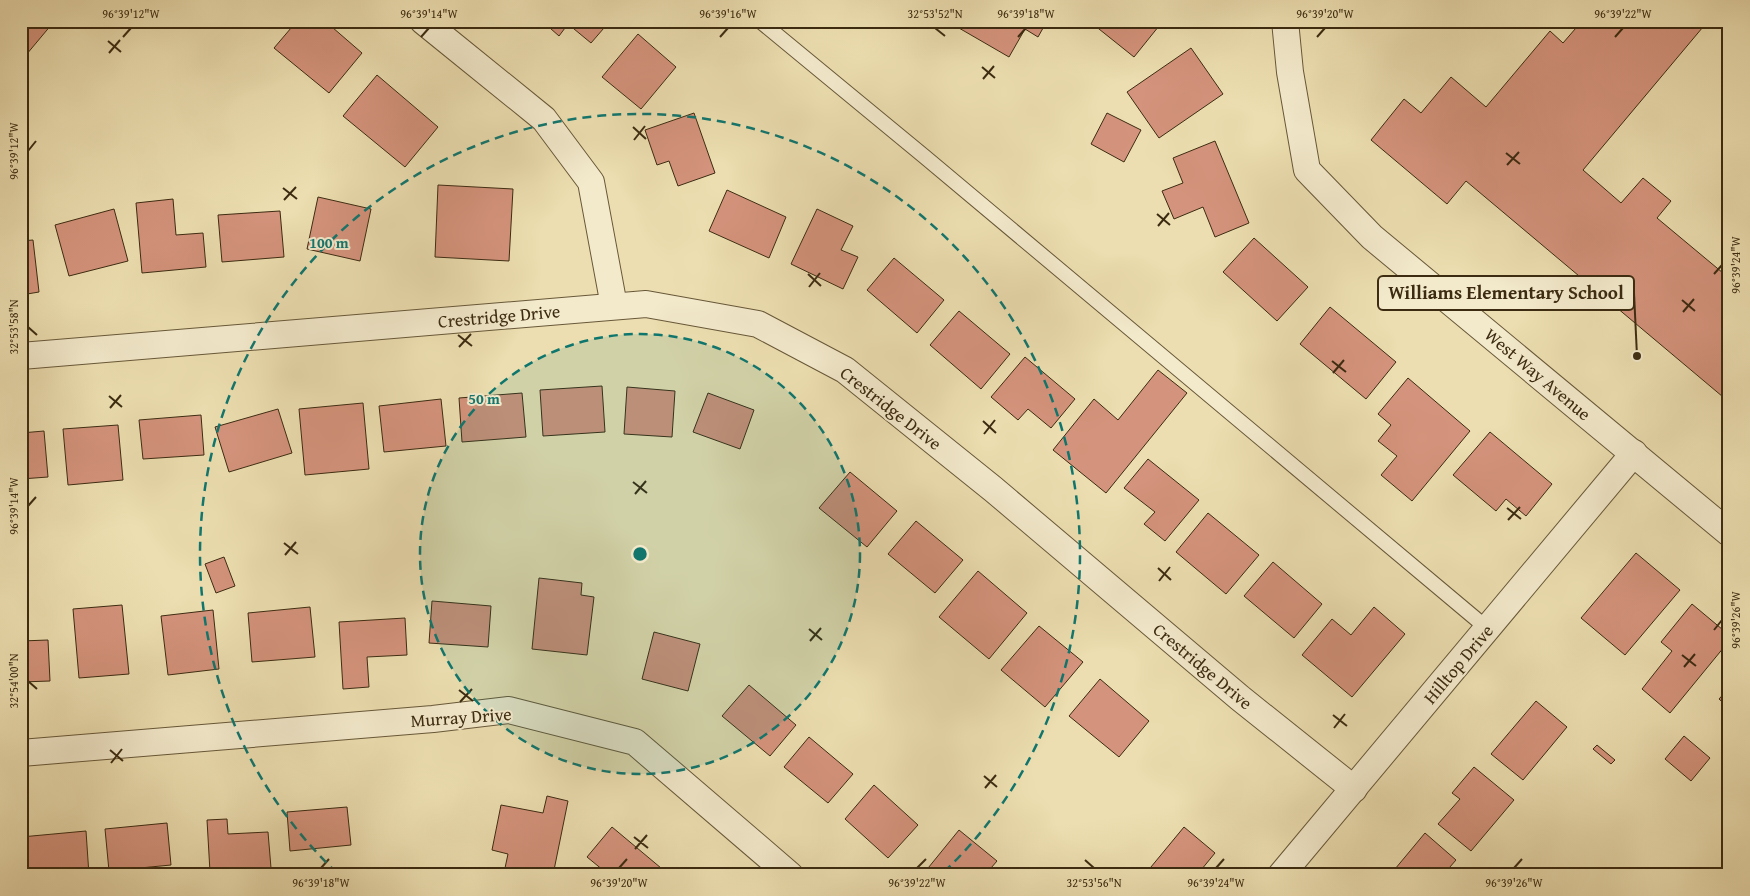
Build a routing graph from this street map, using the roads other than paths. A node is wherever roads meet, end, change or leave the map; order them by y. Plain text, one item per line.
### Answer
1 (423, 21) edge
2 (760, 21) edge
3 (1285, 21) edge
4 (614, 306) junction
5 (21, 356) edge
6 (1634, 453) junction
7 (1729, 533) edge
8 (1488, 629) junction
9 (21, 753) edge
10 (1354, 789) junction
11 (790, 875) edge
12 (1281, 875) edge

1 - 4 street
2 - 8 lane
3 - 6 street, West Way Avenue
4 - 5 street, Crestridge Drive
4 - 10 street, Crestridge Drive
6 - 7 street, West Way Avenue
6 - 8 street, Hilltop Drive
8 - 10 street, Hilltop Drive
9 - 11 street, Murray Drive
10 - 12 street, Hilltop Drive

